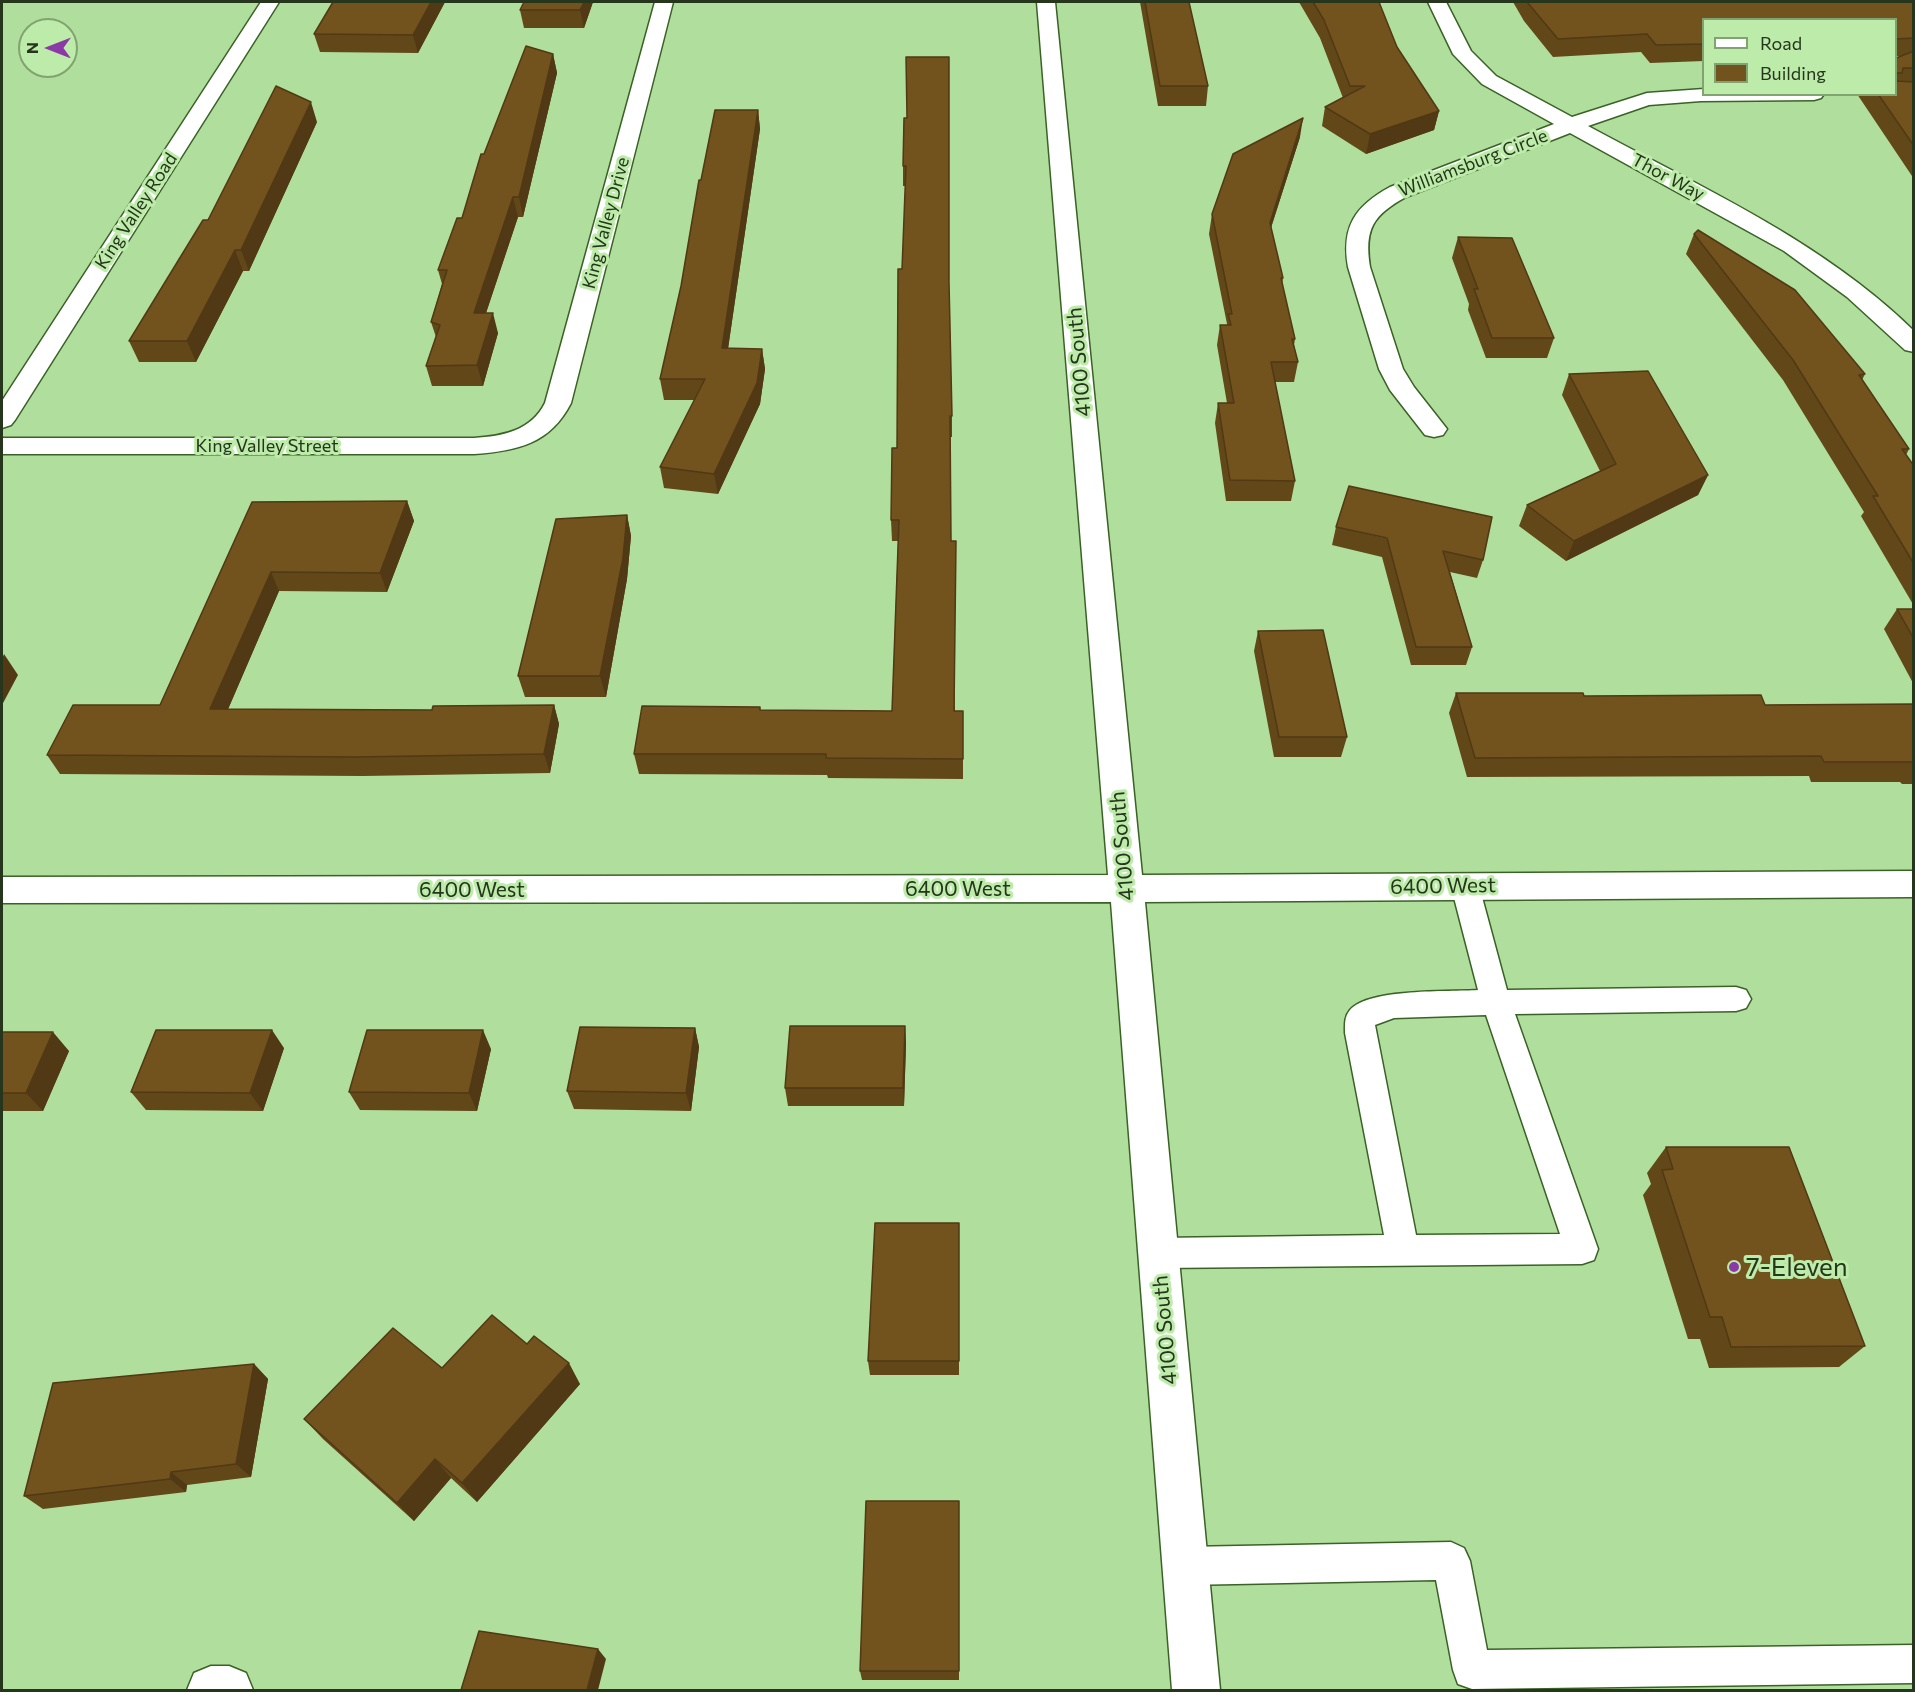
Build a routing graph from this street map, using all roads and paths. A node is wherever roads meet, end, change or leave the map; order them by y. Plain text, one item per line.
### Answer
1 (270, 2) edge
2 (664, 2) edge
3 (1046, 2) edge
4 (1437, 2) edge
5 (1702, 95) edge
6 (1570, 125) junction
7 (1914, 345) edge
8 (2, 420) edge
9 (1434, 429) dead end
10 (530, 434) joint
11 (2, 446) edge
12 (1914, 884) edge
13 (1465, 886) junction
14 (1126, 888) junction
15 (2, 890) edge
16 (1736, 999) dead end
17 (1496, 1002) junction
18 (1403, 1250) junction
19 (1159, 1252) junction
20 (1185, 1566) junction
21 (1914, 1664) edge
22 (211, 1690) edge
23 (229, 1690) edge
24 (1196, 1690) edge

1 - 8 street, King Valley Road
2 - 10 street, King Valley Drive
3 - 14 street, 4100 South
4 - 6 street, Thor Way
5 - 6 street, Williamsburg Circle
6 - 7 street, Thor Way
6 - 9 street, Williamsburg Circle
10 - 11 street, King Valley Street
12 - 13 street, 6400 West
13 - 14 street, 6400 West
13 - 17 lane
14 - 15 street, 6400 West
14 - 19 street, 4100 South
16 - 17 lane
17 - 18 lane
17 - 18 lane
18 - 19 lane
19 - 20 street, 4100 South
20 - 21 lane
20 - 24 street, 4100 South
22 - 23 street

